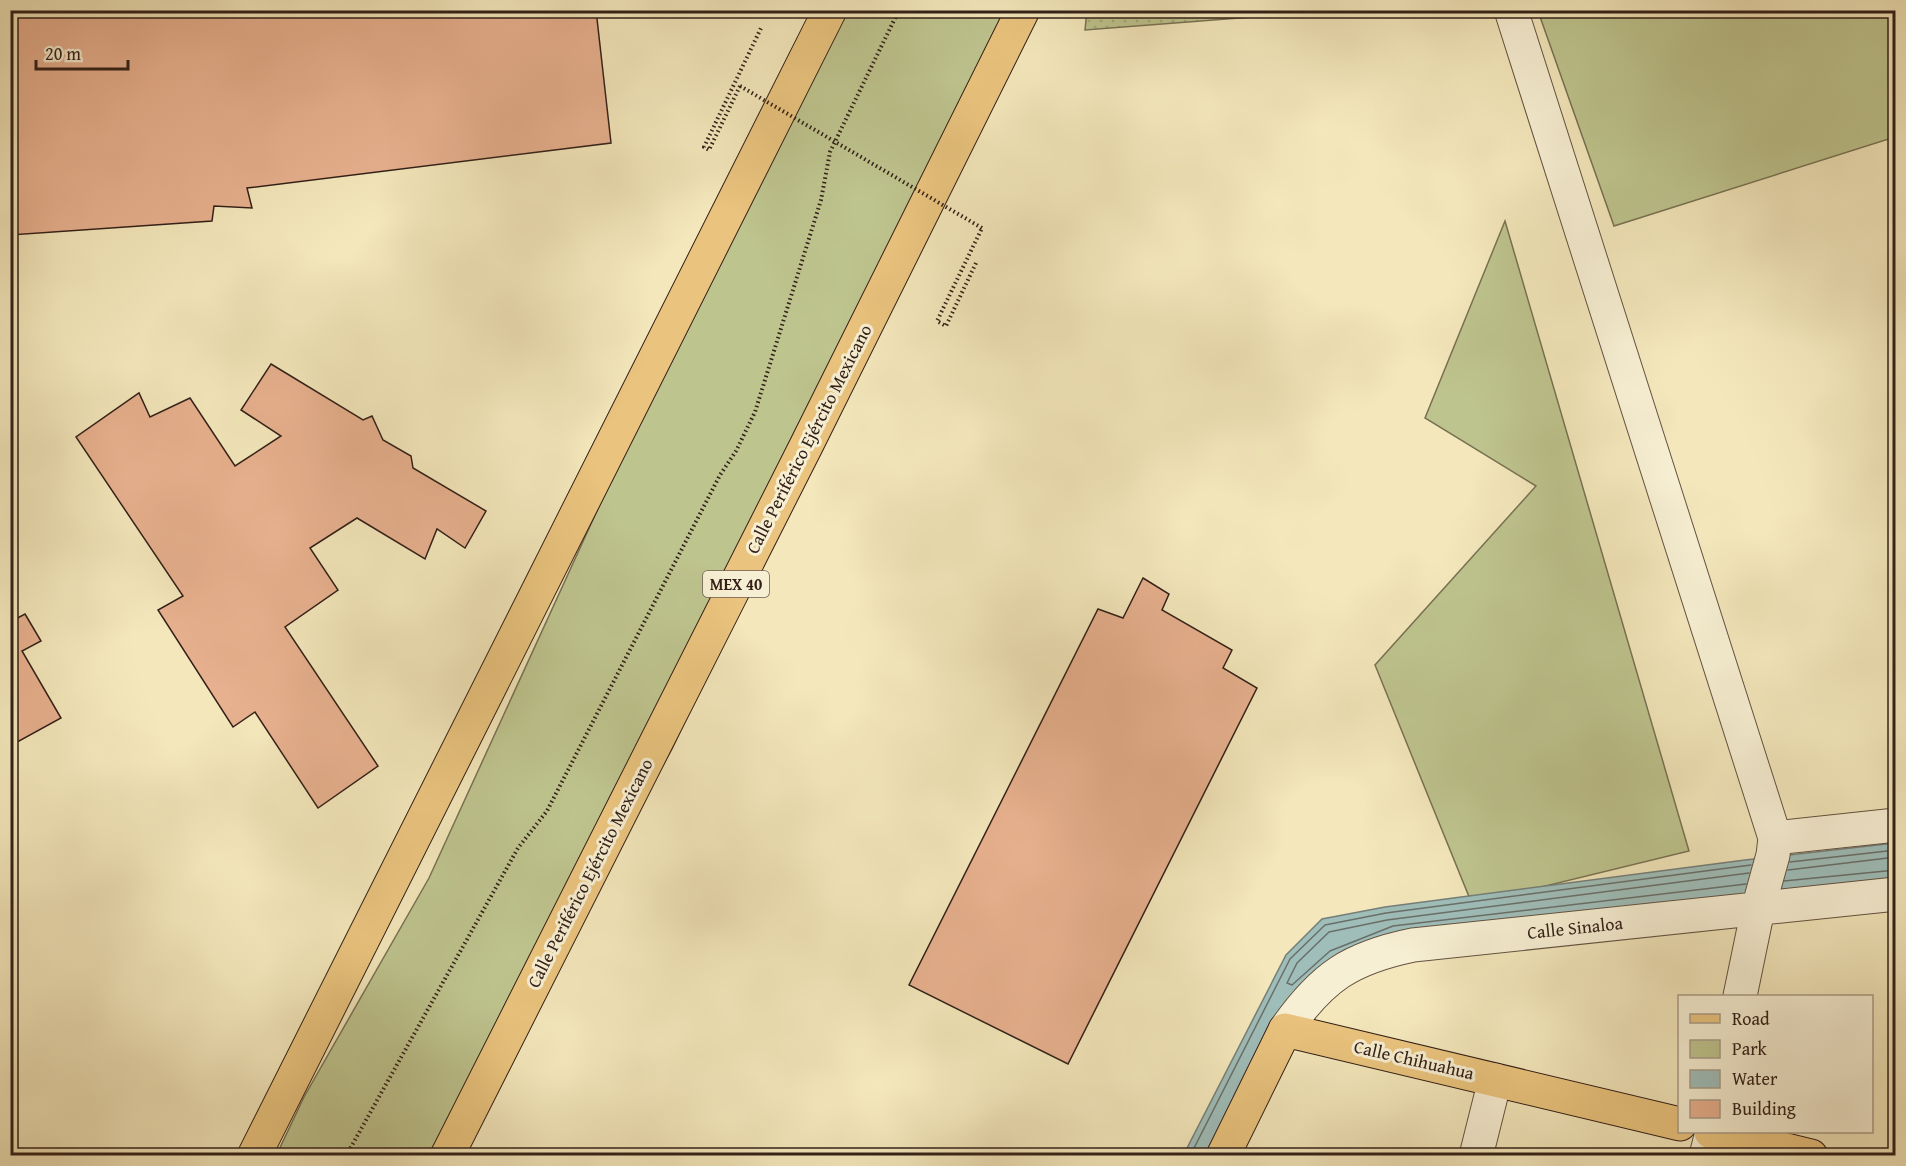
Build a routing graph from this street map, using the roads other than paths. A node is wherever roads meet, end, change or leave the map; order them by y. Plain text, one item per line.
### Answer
1 (830, 10) edge
2 (1511, 10) edge
3 (1025, 11) edge
4 (1896, 825) edge
5 (1774, 846) junction
6 (1896, 894) edge
7 (1760, 903) junction
8 (1740, 995) edge
9 (1285, 1030) junction
10 (1495, 1080) junction
11 (1678, 1124) edge
12 (1712, 1133) edge
13 (1716, 1133) edge
14 (254, 1155) edge
15 (447, 1155) edge
16 (1222, 1155) edge
17 (1476, 1155) edge
18 (1706, 1155) edge
19 (1811, 1155) edge

1 - 14 main road
2 - 5 street
3 - 15 main road, Calle Periférico Ejército Mexicano / MEX 40
4 - 5 street
5 - 7 street
6 - 7 street, Calle Sinaloa
7 - 8 street
7 - 9 street, Calle Sinaloa
9 - 10 main road, Calle Chihuahua
9 - 16 main road
10 - 11 main road, Calle Chihuahua
10 - 17 street
12 - 18 street
13 - 19 main road

